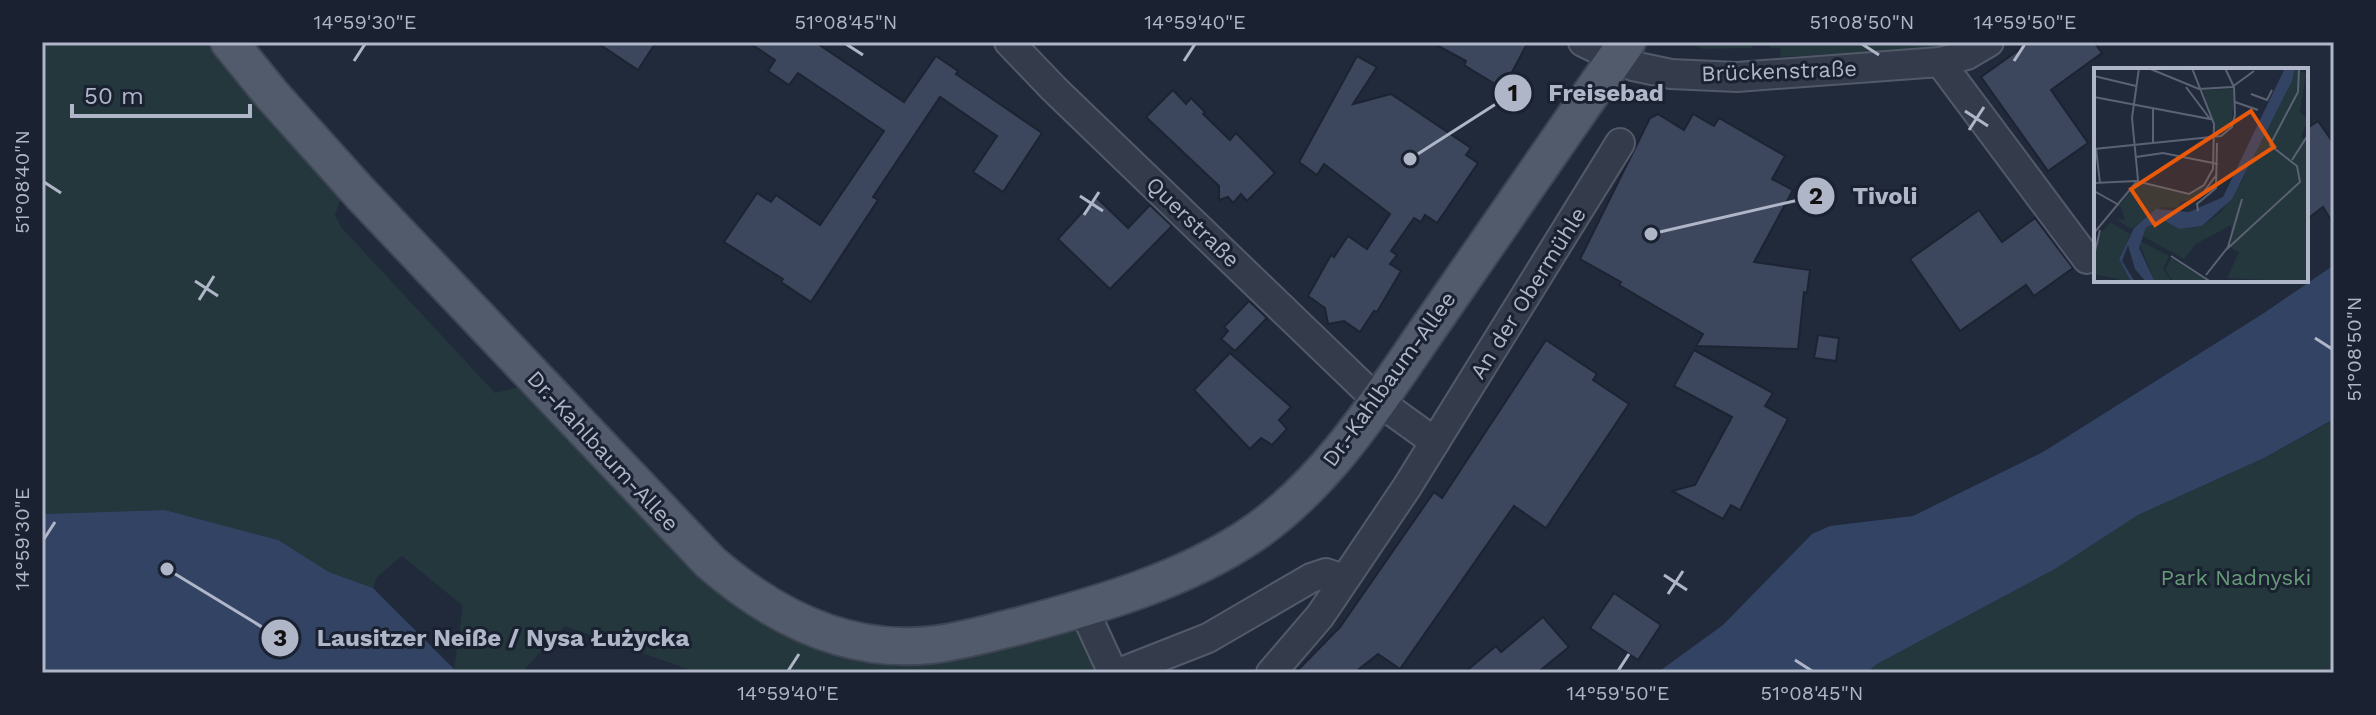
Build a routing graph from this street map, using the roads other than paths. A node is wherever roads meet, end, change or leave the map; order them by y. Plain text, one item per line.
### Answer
1 (229, 42) edge
2 (1009, 42) edge
3 (1583, 42) edge
4 (1989, 42) edge
5 (1621, 50) edge
6 (1940, 62) junction
7 (1620, 143) dead end
8 (2087, 259) dead end
9 (1378, 401) junction
10 (1435, 442) junction
11 (1343, 579) junction
12 (1083, 608) junction
13 (1116, 673) edge
14 (1271, 673) edge

1 - 12 main road, Dr.-Kahlbaum-Allee
2 - 9 street, Querstraße
3 - 5 street, Brückenstraße
4 - 6 street, Brückenstraße
5 - 6 street, Brückenstraße
5 - 9 main road, Dr.-Kahlbaum-Allee
6 - 8 street
7 - 10 street, An der Obermühle
9 - 10 street
9 - 12 main road, Dr.-Kahlbaum-Allee
10 - 11 street, An der Obermühle
11 - 13 street
11 - 14 street, An der Obermühle
12 - 13 street

